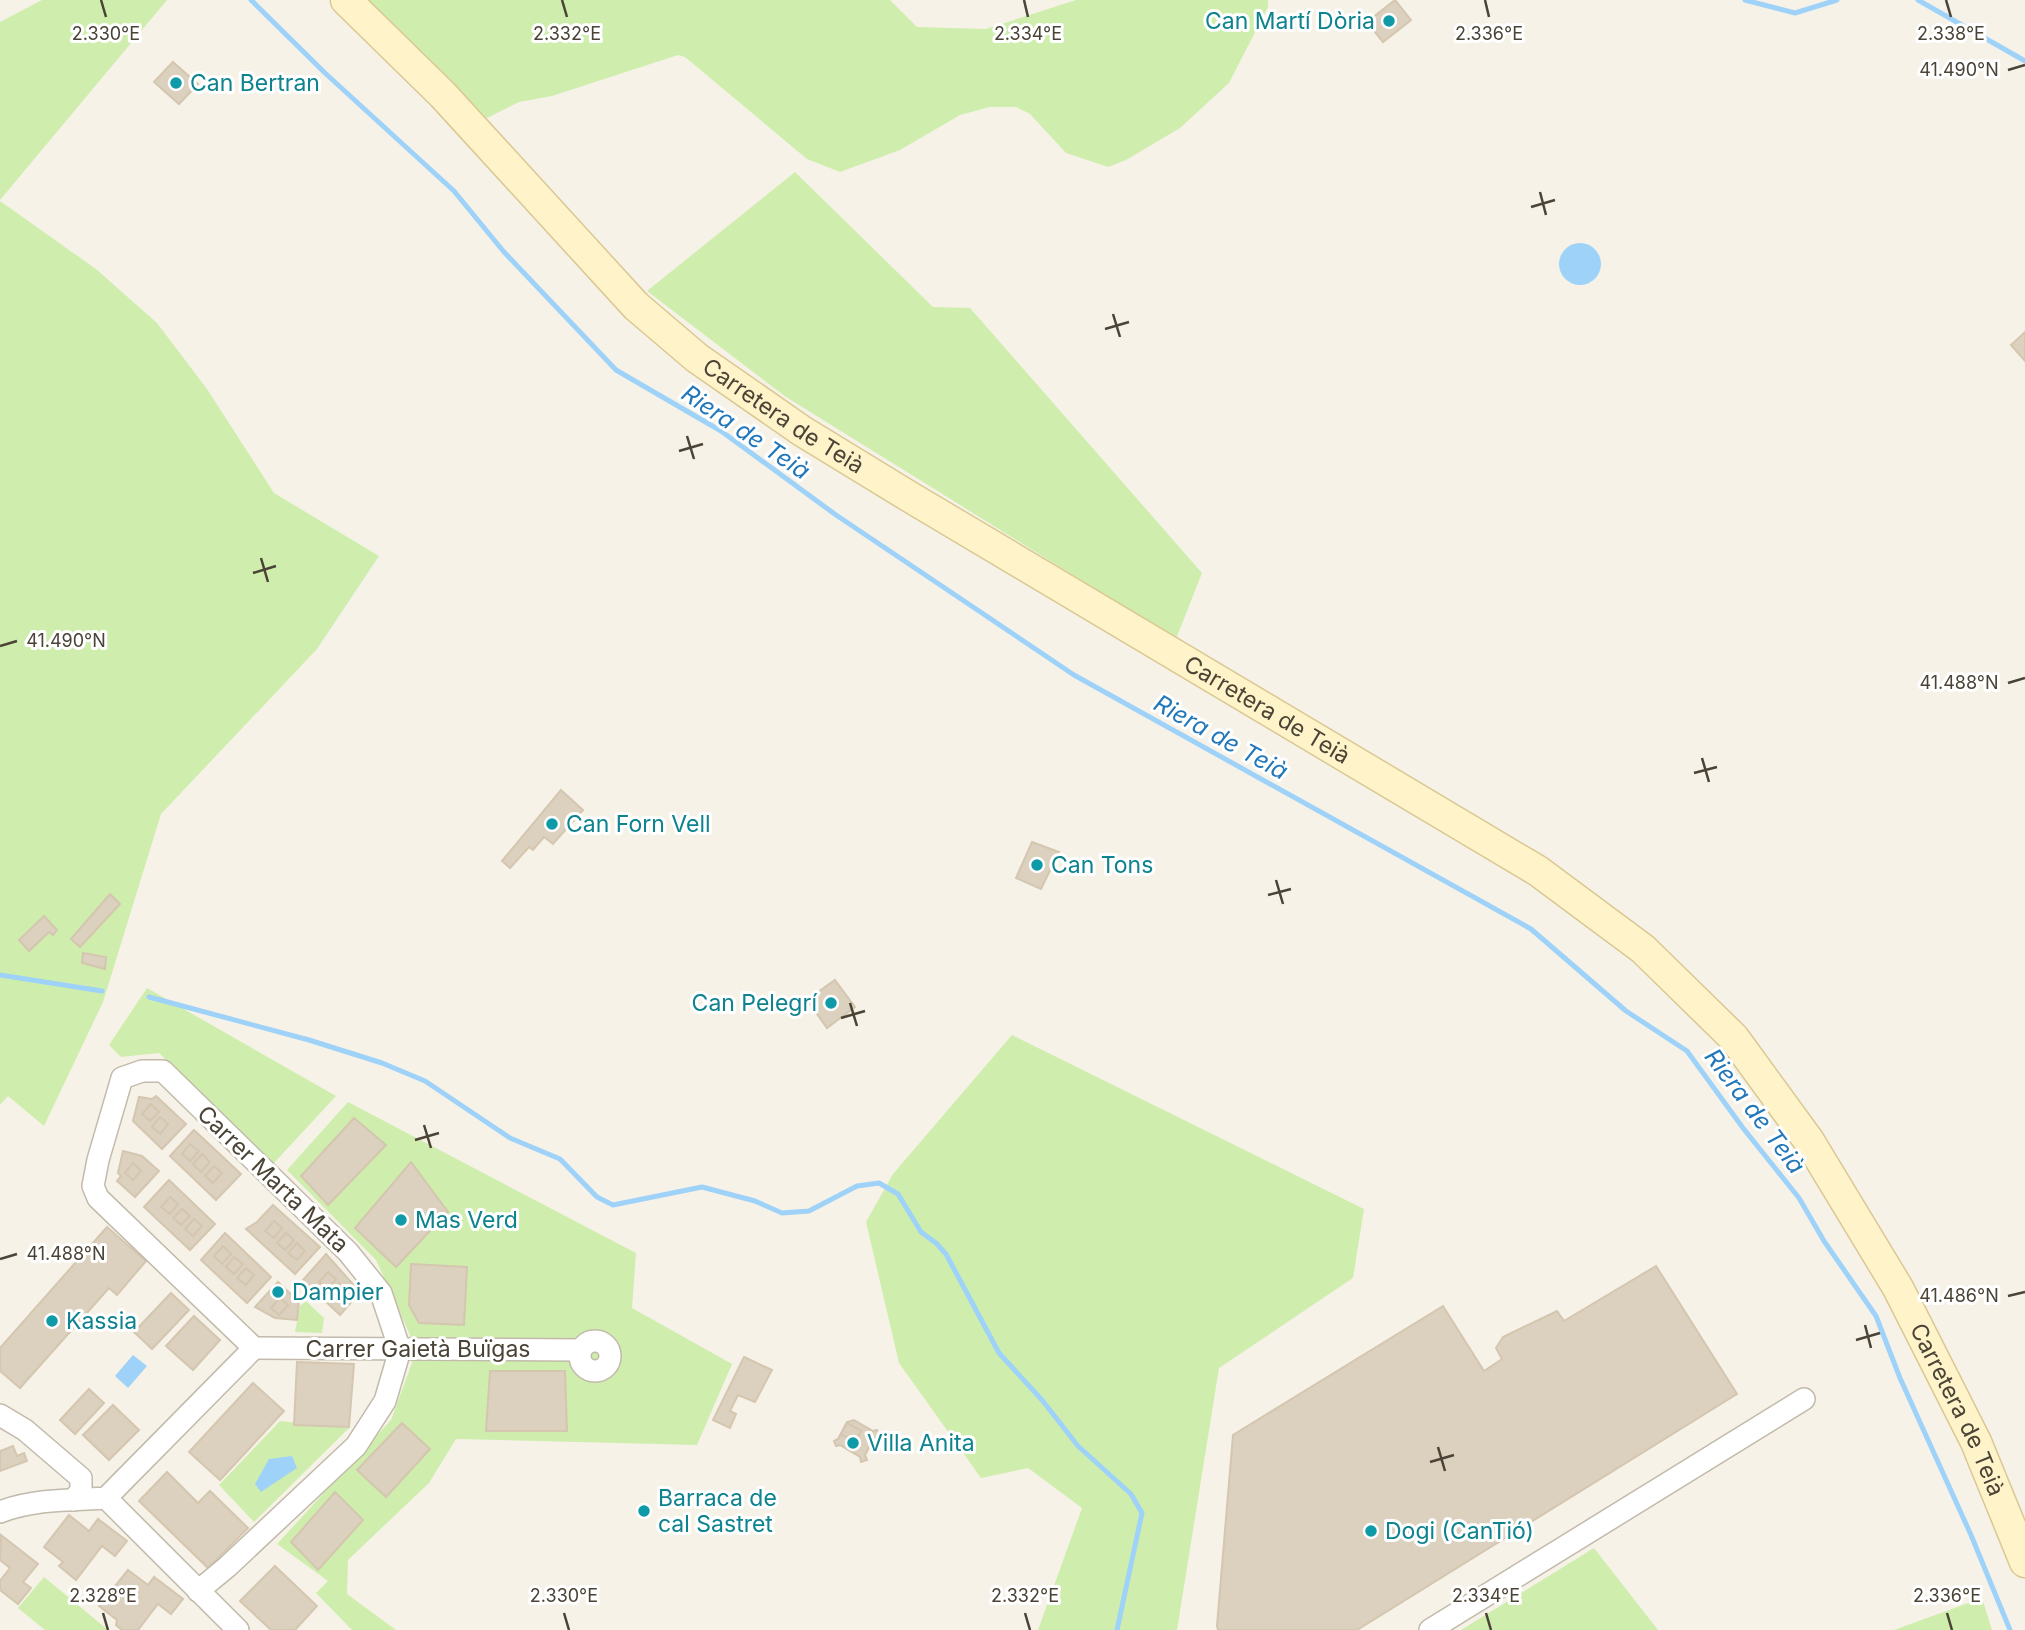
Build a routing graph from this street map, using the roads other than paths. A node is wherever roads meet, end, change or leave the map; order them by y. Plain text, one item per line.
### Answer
1 (346, 0) edge
2 (254, 1348) junction
3 (400, 1350) junction
4 (581, 1350) dead end
5 (1804, 1399) dead end
6 (0, 1415) edge
7 (106, 1498) junction
8 (73, 1500) junction
9 (0, 1512) edge
10 (2025, 1562) edge
11 (198, 1591) junction
12 (237, 1630) edge
13 (1430, 1630) edge

1 - 10 street, Carretera de Teià
2 - 3 street, Carrer Gaietà Buïgas
2 - 3 street, Carrer Marta Mata
2 - 7 street
3 - 4 street, Carrer Gaietà Buïgas
3 - 11 street
5 - 13 street
6 - 8 street
7 - 8 street
7 - 11 street
8 - 9 street
11 - 12 street

